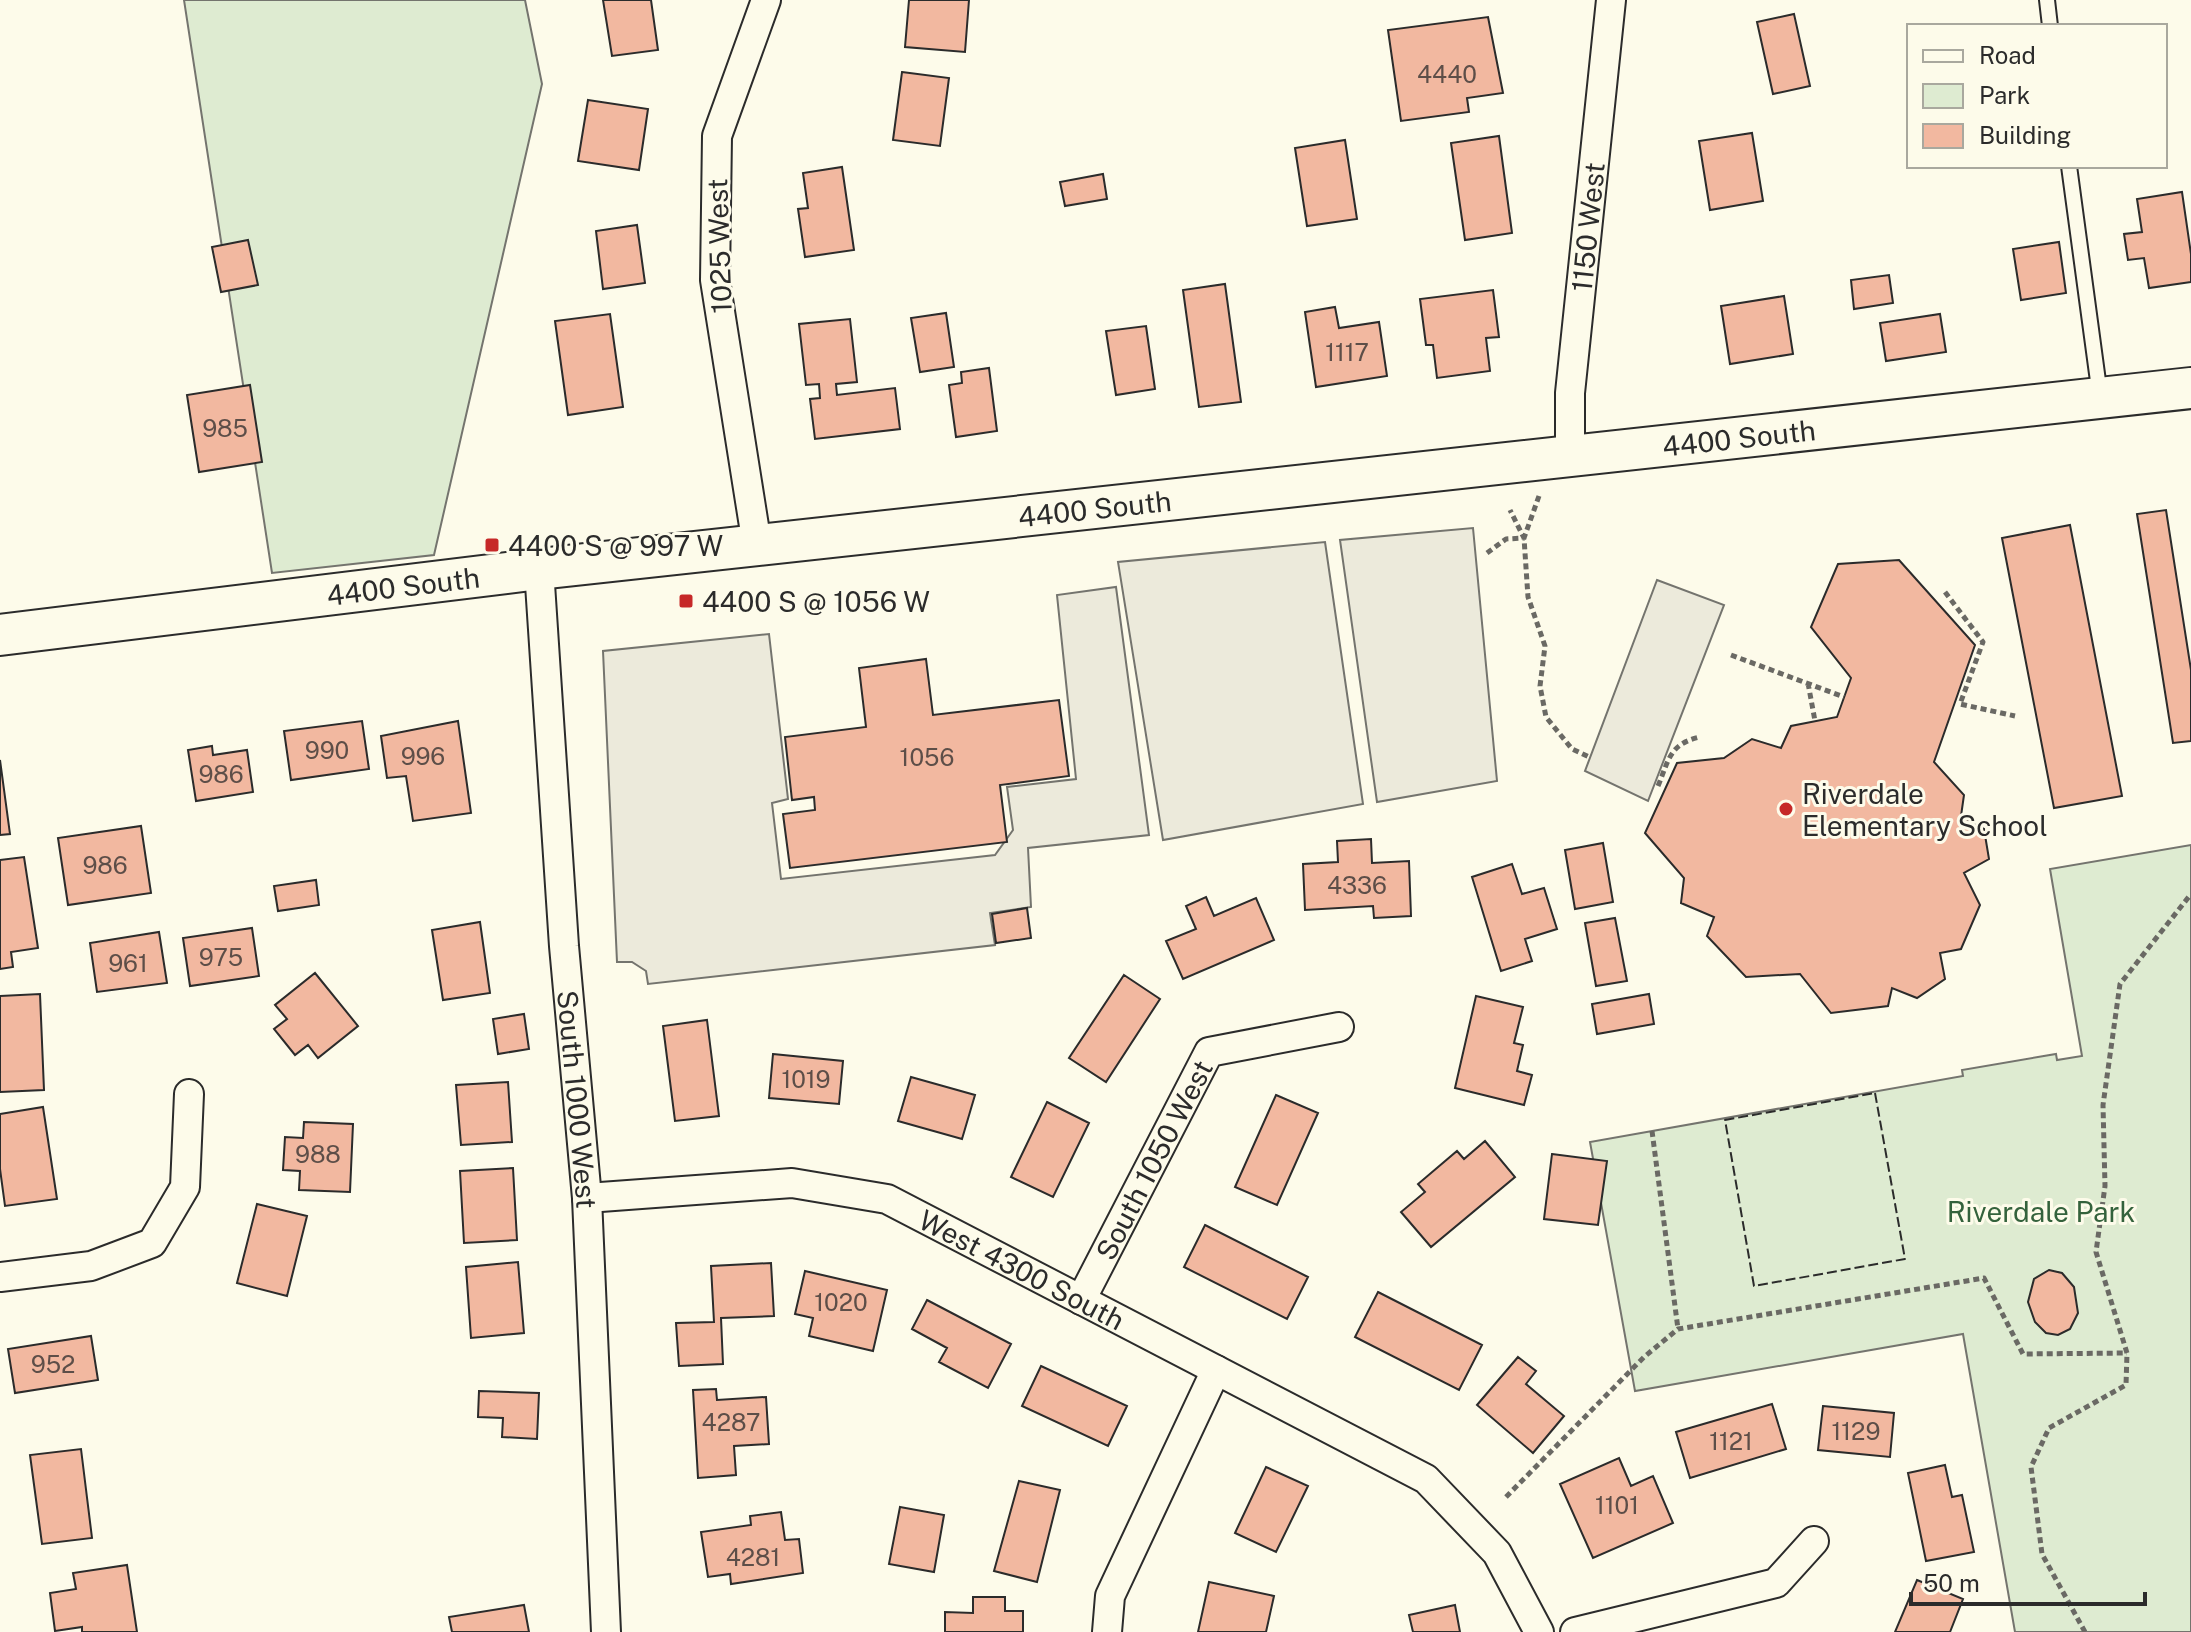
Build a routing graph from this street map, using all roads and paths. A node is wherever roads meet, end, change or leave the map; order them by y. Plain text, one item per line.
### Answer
1 (766, 0) edge
2 (1611, 0) edge
3 (2047, 0) edge
4 (2050, 24) edge
5 (2069, 168) edge
6 (2191, 388) edge
7 (2101, 398) junction
8 (1570, 454) junction
9 (1539, 496) dead end
10 (1510, 510) dead end
11 (1524, 538) junction
12 (757, 545) junction
13 (1487, 553) dead end
14 (539, 569) junction
15 (1945, 592) dead end
16 (0, 635) edge
17 (1731, 655) dead end
18 (1808, 683) junction
19 (1844, 697) dead end
20 (2015, 716) dead end
21 (1815, 721) dead end
22 (1700, 737) dead end
23 (1589, 757) dead end
24 (1658, 786) dead end
25 (2191, 894) edge
26 (1339, 1027) dead end
27 (189, 1094) dead end
28 (1652, 1131) dead end
29 (587, 1198) junction
30 (0, 1277) edge
31 (1081, 1300) junction
32 (1678, 1329) junction
33 (2127, 1353) junction
34 (1216, 1370) junction
35 (1506, 1497) dead end
36 (1814, 1541) dead end
37 (606, 1632) edge
38 (1107, 1632) edge
39 (1539, 1632) edge
40 (1575, 1632) edge
41 (2085, 1632) edge

1 - 12 street, 1025 West
2 - 8 street, 1150 West
3 - 4 lane
5 - 7 lane
6 - 7 street, 4400 South
7 - 8 street, 4400 South
8 - 12 street, 4400 South
9 - 11 path
10 - 11 path
11 - 13 path
11 - 23 path
12 - 14 street, 4400 South
14 - 16 street, 4400 South
14 - 29 street, South 1000 West
15 - 20 path
17 - 18 path
18 - 19 path
18 - 21 path
22 - 24 path
25 - 33 path
26 - 31 street, South 1050 West
27 - 30 street
28 - 32 path
29 - 31 street, West 4300 South
29 - 37 street, South 1000 West
31 - 34 street, West 4300 South
32 - 33 path
32 - 35 path
33 - 41 path
34 - 38 street
34 - 39 street, West 4300 South
36 - 40 street

